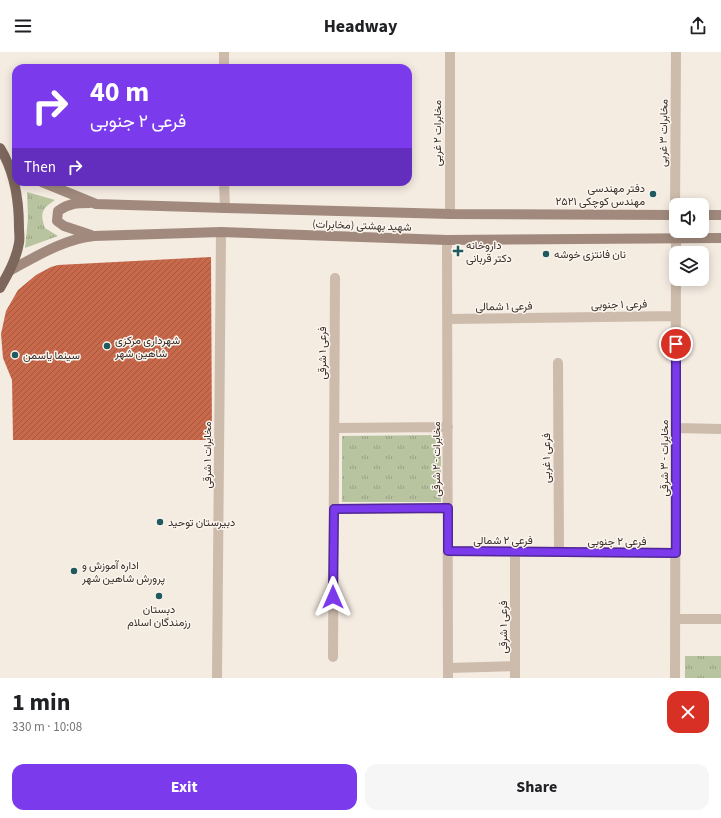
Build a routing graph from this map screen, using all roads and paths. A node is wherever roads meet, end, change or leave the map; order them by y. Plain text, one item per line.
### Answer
1 (224, 52) edge
2 (450, 52) edge
3 (676, 52) edge
4 (224, 64) edge
5 (0, 148) edge
6 (12, 168) edge
7 (16, 186) edge
8 (52, 186) edge
9 (224, 186) edge
10 (675, 198) edge
11 (96, 204) junction
12 (225, 208) junction
13 (450, 214) junction
14 (669, 215) edge
15 (709, 215) edge
16 (721, 215) edge
17 (220, 232) junction
18 (94, 236) junction
19 (676, 238) joint
20 (709, 238) edge
21 (721, 238) edge
22 (447, 240) junction
23 (11, 270) junction
24 (335, 278) dead end
25 (0, 288) edge
26 (676, 316) junction
27 (562, 317) joint
28 (447, 318) junction
29 (558, 363) dead end
30 (448, 427) junction
31 (334, 428) junction
32 (676, 428) junction
33 (721, 429) edge
34 (448, 508) junction
35 (334, 509) junction
36 (448, 551) junction
37 (515, 552) junction
38 (559, 552) junction
39 (676, 553) junction
40 (676, 619) junction
41 (721, 619) edge
42 (333, 657) dead end
43 (515, 666) junction
44 (448, 673) edge
45 (217, 678) edge
46 (516, 678) edge
47 (676, 678) edge

1 - 4 street
2 - 13 street, مخابرات ۲ غربی
3 - 10 street, مخابرات ۳ غربی
5 - 6 main road
7 - 23 main road
8 - 11 main road, شهید بهشتی (مخابرات)
9 - 12 street
11 - 12 main road, شهید بهشتی (مخابرات)
11 - 18 main road
12 - 13 main road, شهید بهشتی (مخابرات)
13 - 14 main road, شهید بهشتی (مخابرات)
15 - 16 main road
17 - 18 main road, شهید بهشتی (مخابرات)
17 - 22 main road, شهید بهشتی (مخابرات)
17 - 45 street, مخابرات ۱ شرقی
18 - 23 main road, شهید بهشتی (مخابرات)
19 - 22 main road, شهید بهشتی (مخابرات)
19 - 26 street, مخابرات - ۳ شرقی
20 - 21 main road, شهید بهشتی (مخابرات)
22 - 28 street, مخابرات - ۲ شرقی
23 - 25 main road
24 - 31 street, فرعی ۱ شرقی
26 - 27 street, فرعی ۱ جنوبی
26 - 32 street, مخابرات - ۳ شرقی
27 - 28 street, فرعی ۱ شمالی
28 - 30 street, مخابرات - ۲ شرقی
29 - 38 street, فرعی ۱ غربی
30 - 31 street
30 - 34 street, مخابرات - ۲ شرقی
31 - 35 street, فرعی ۱ شرقی
32 - 33 street
32 - 39 street, مخابرات - ۳ شرقی
34 - 35 street
34 - 36 street, مخابرات - ۲ شرقی
35 - 42 street
36 - 37 street, فرعی ۲ شمالی
36 - 44 street, مخابرات - ۲ شرقی
37 - 38 street, فرعی ۲ شمالی
37 - 43 street, فرعی ۱ شرقی
38 - 39 street, فرعی ۲ جنوبی
39 - 40 street, مخابرات - ۳ شرقی
40 - 41 street
40 - 47 street, مخابرات - ۳ شرقی
43 - 44 street
43 - 46 street, فرعی ۱ شرقی

